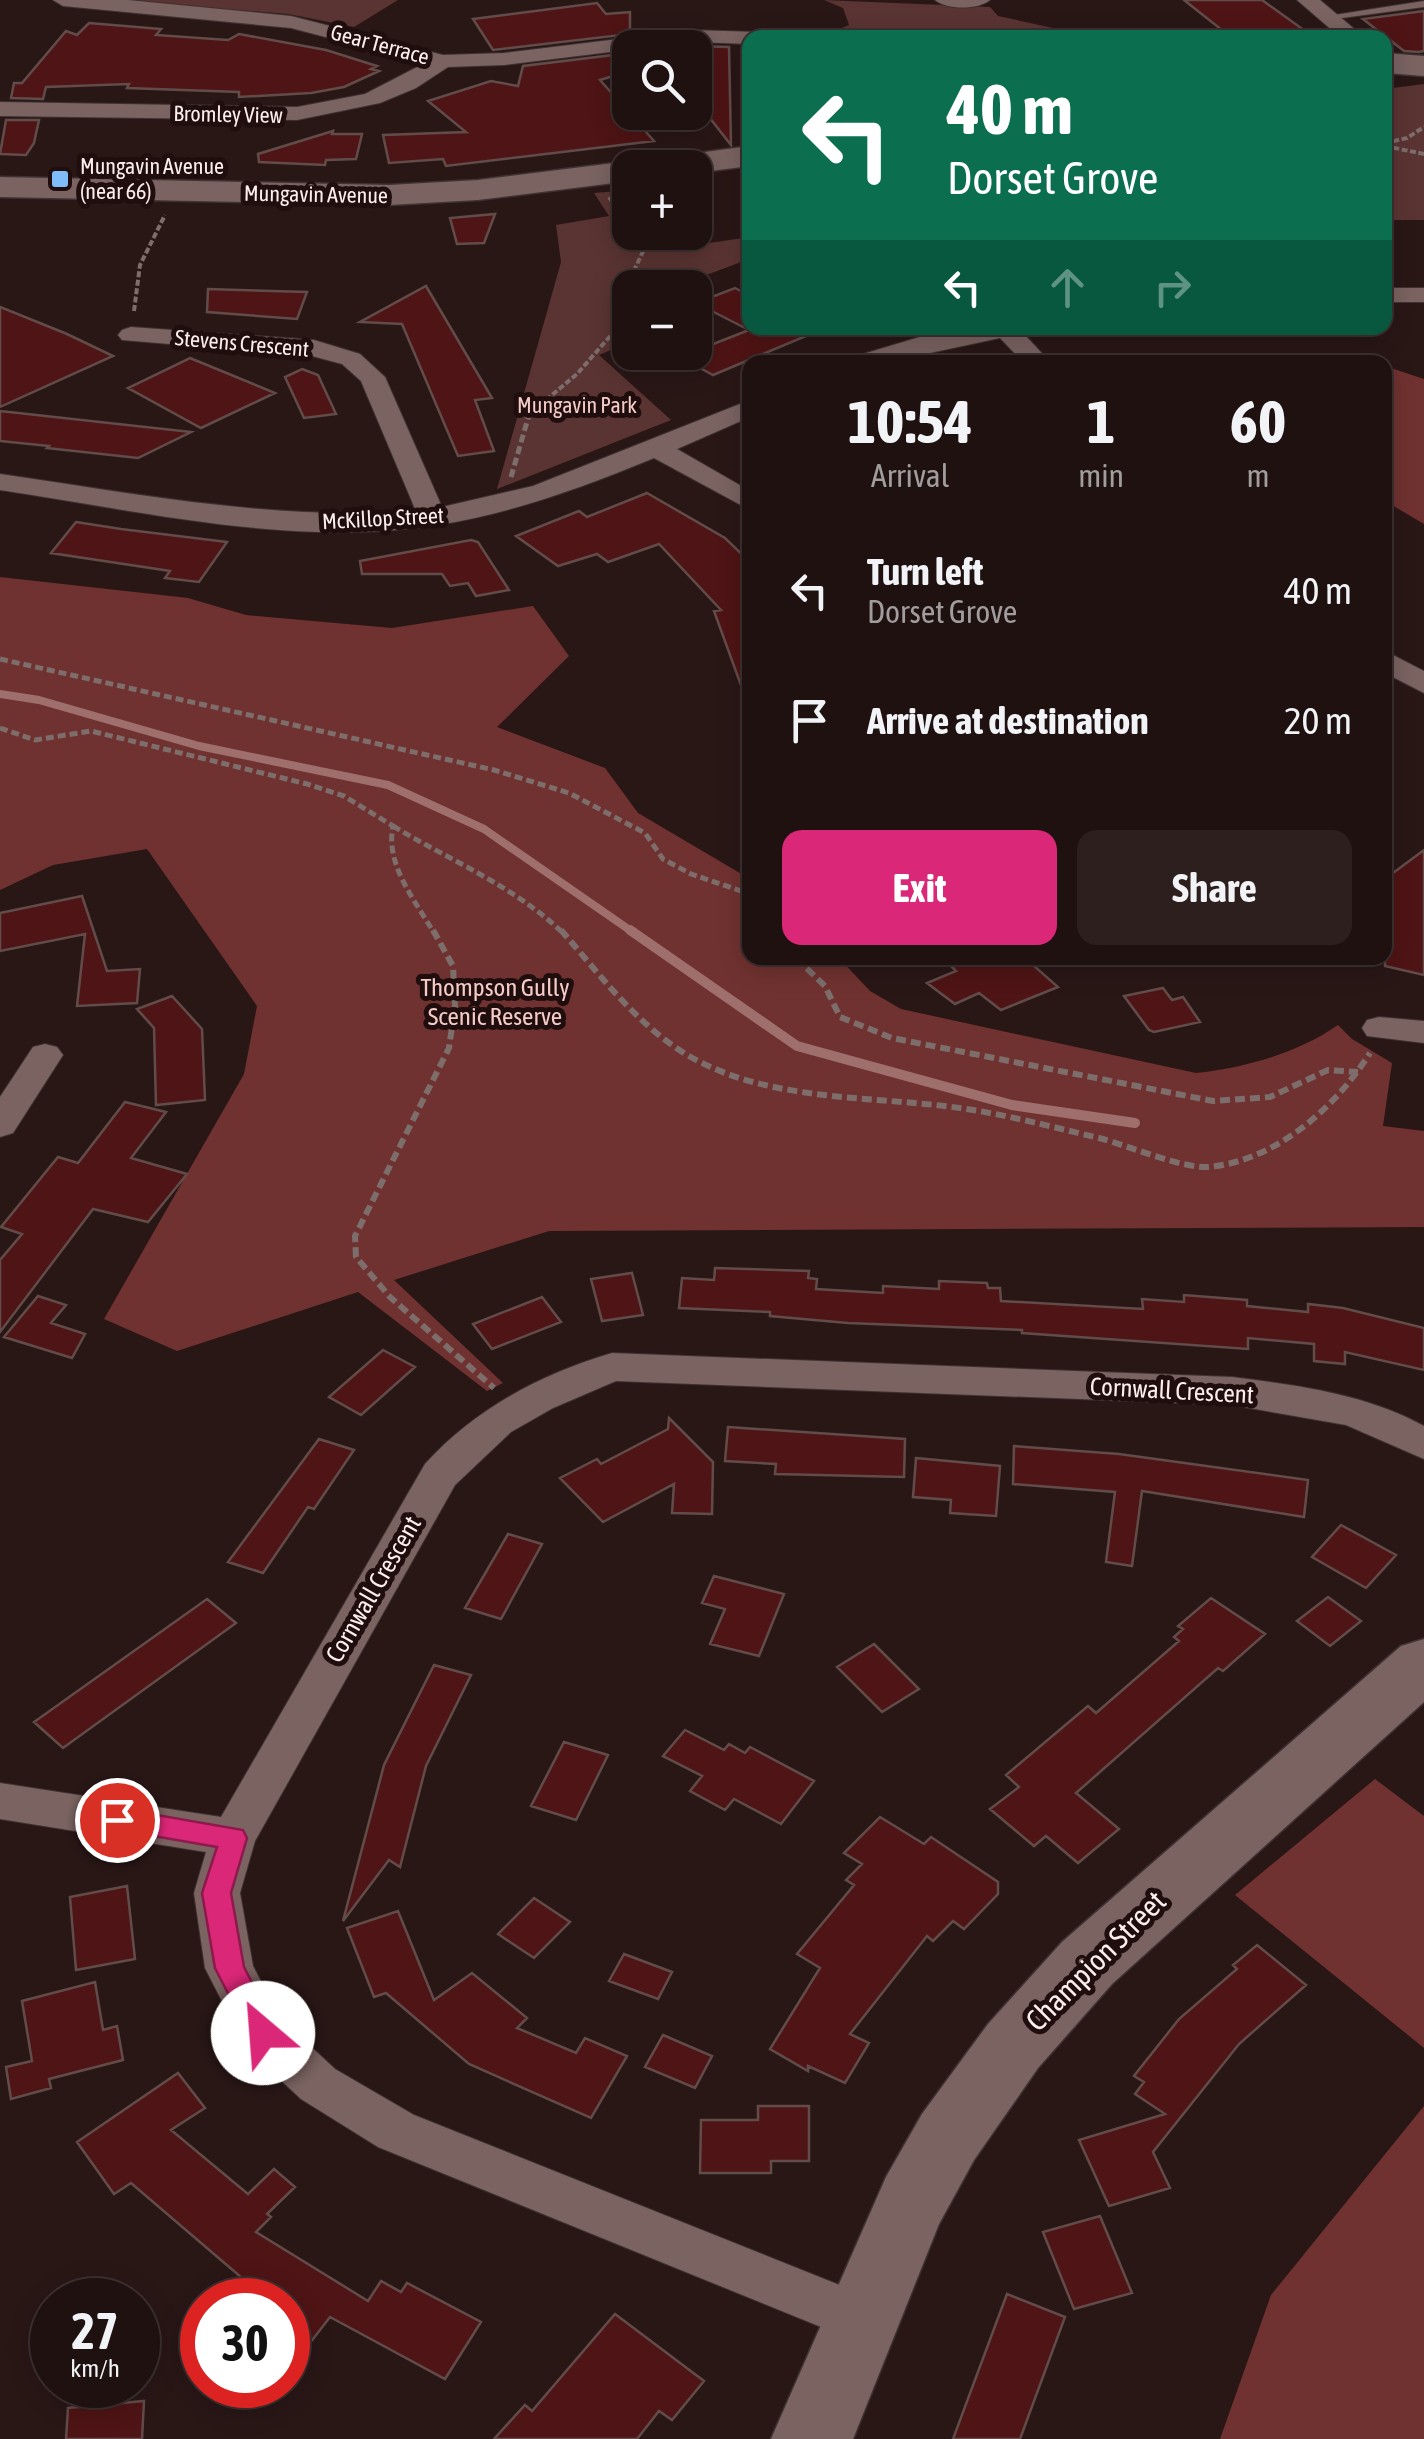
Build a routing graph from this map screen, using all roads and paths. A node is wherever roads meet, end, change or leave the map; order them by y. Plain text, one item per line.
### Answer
1 (62, 0) edge
2 (946, 0) edge
3 (980, 0) edge
4 (1307, 0) edge
5 (1424, 4) edge
6 (1327, 16) junction
7 (1345, 30) edge
8 (742, 38) edge
9 (443, 62) junction
10 (0, 108) edge
11 (1424, 128) edge
12 (1392, 142) edge
13 (1392, 146) edge
14 (1424, 154) edge
15 (742, 157) edge
16 (712, 161) edge
17 (612, 174) edge
18 (0, 186) edge
19 (177, 192) junction
20 (643, 250) edge
21 (1392, 294) edge
22 (1424, 295) edge
23 (131, 335) joint
24 (971, 335) edge
25 (1015, 335) edge
26 (886, 355) edge
27 (1031, 355) edge
28 (742, 411) edge
29 (654, 447) junction
30 (0, 482) edge
31 (742, 497) edge
32 (503, 504) junction
33 (433, 518) junction
34 (0, 659) edge
35 (1392, 664) edge
36 (1424, 684) edge
37 (0, 728) edge
38 (392, 826) junction
39 (742, 891) edge
40 (803, 965) edge
41 (1379, 1028) joint
42 (1424, 1032) edge
43 (45, 1055) dead end
44 (1359, 1072) junction
45 (0, 1125) edge
46 (516, 1407) junction
47 (1424, 1444) edge
48 (1424, 1664) edge
49 (0, 1801) edge
50 (234, 1838) junction
51 (862, 2319) junction
52 (810, 2439) edge

1 - 9 street, Gear Terrace
2 - 3 street
4 - 6 street
5 - 6 lane
6 - 7 street
8 - 9 street, Gear Terrace
9 - 10 street, Bromley View
11 - 12 path
13 - 14 path
15 - 16 main road
17 - 19 main road, Mungavin Avenue
18 - 19 main road, Mungavin Avenue
19 - 23 path
20 - 32 path
21 - 22 street
23 - 33 street, Stevens Crescent
24 - 26 street
25 - 27 street
28 - 29 street, McKillop Street
29 - 31 street
29 - 32 street, McKillop Street
30 - 33 street, McKillop Street
32 - 33 street, McKillop Street
34 - 39 path
35 - 36 street
37 - 38 path
38 - 44 path
38 - 46 path
40 - 44 path
41 - 42 street
41 - 44 path
43 - 45 street
46 - 47 street, Cornwall Crescent
46 - 50 street, Cornwall Crescent
48 - 51 main road, Champion Street
49 - 50 street
50 - 51 street, Cornwall Crescent
51 - 52 main road, Champion Street

